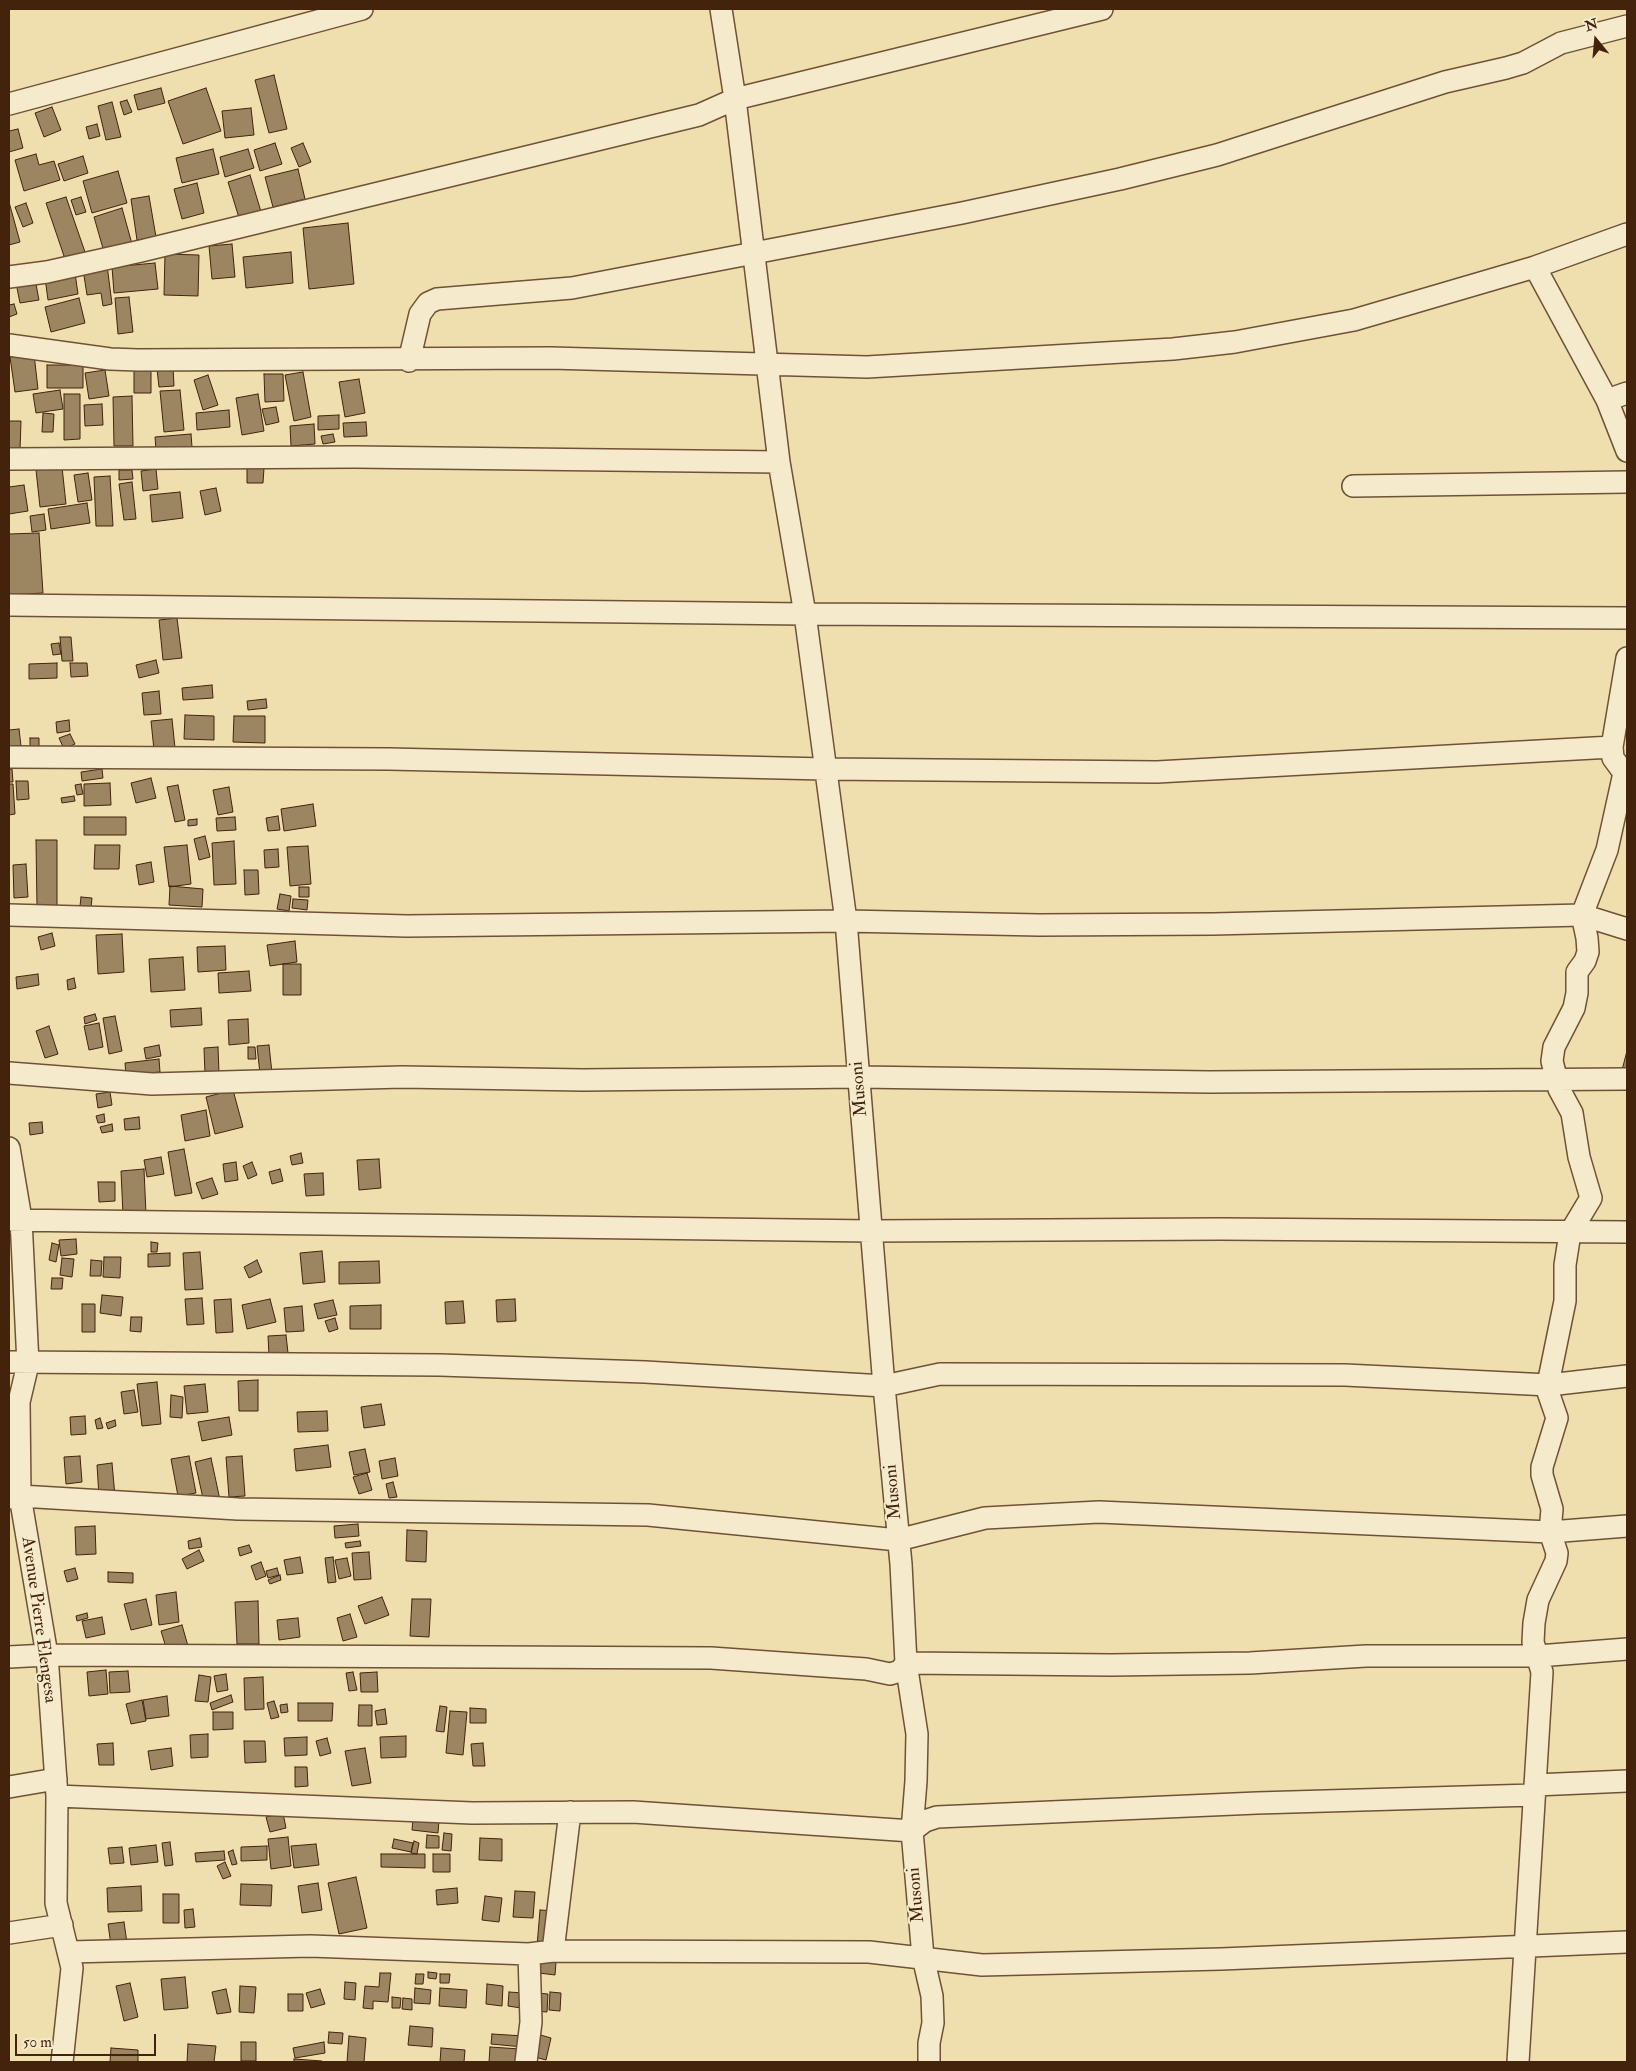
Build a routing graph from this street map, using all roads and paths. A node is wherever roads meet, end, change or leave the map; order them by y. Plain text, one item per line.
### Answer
1 (362, 9) edge
2 (721, 9) edge
3 (1102, 9) edge
4 (337, 11) edge
5 (1627, 26) edge
6 (735, 99) junction
7 (9, 104) edge
8 (1627, 234) edge
9 (754, 253) junction
10 (1535, 266) junction
11 (9, 277) edge
12 (9, 345) edge
13 (410, 360) junction
14 (768, 365) junction
15 (1627, 394) edge
16 (1607, 400) junction
17 (1627, 451) edge
18 (9, 459) edge
19 (780, 462) junction
20 (1627, 482) edge
21 (1353, 486) dead end
22 (9, 605) edge
23 (805, 614) junction
24 (1627, 618) edge
25 (1627, 658) edge
26 (1612, 747) junction
27 (9, 757) edge
28 (824, 769) junction
29 (1626, 773) edge
30 (9, 915) edge
31 (1582, 915) junction
32 (846, 920) junction
33 (1627, 929) edge
34 (9, 1073) edge
35 (858, 1077) junction
36 (1557, 1078) junction
37 (1627, 1079) edge
38 (9, 1148) edge
39 (15, 1219) edge
40 (872, 1231) junction
41 (1627, 1232) edge
42 (1570, 1233) junction
43 (18, 1363) edge
44 (1627, 1376) edge
45 (1549, 1385) junction
46 (884, 1386) junction
47 (14, 1497) edge
48 (1627, 1526) edge
49 (1550, 1532) junction
50 (898, 1540) junction
51 (1627, 1649) edge
52 (47, 1655) junction
53 (1538, 1656) junction
54 (9, 1657) edge
55 (906, 1663) junction
56 (1627, 1782) edge
57 (9, 1787) edge
58 (57, 1787) junction
59 (1534, 1790) junction
60 (570, 1812) junction
61 (912, 1830) junction
62 (62, 1925) junction
63 (9, 1933) edge
64 (1627, 1942) edge
65 (1524, 1948) junction
66 (553, 1951) junction
67 (69, 1952) junction
68 (529, 1954) junction
69 (923, 1957) junction
70 (62, 2062) edge
71 (526, 2062) edge
72 (929, 2062) edge
73 (1518, 2062) edge

1 - 4 street
2 - 6 street, Musoni
3 - 6 street
4 - 7 street
5 - 9 street
6 - 9 street, Musoni
6 - 11 street
8 - 10 street
9 - 13 street
9 - 14 street, Musoni
10 - 14 street
10 - 16 street
12 - 13 street
13 - 14 street
14 - 19 street, Musoni
15 - 16 street
16 - 17 street
18 - 19 street
19 - 23 street, Musoni
20 - 21 street
22 - 23 street
23 - 24 street
23 - 28 street, Musoni
25 - 26 street
26 - 28 street
26 - 29 street
27 - 28 street
28 - 32 street, Musoni
29 - 31 street
30 - 32 street
31 - 32 street
31 - 33 street
31 - 36 street
32 - 35 street, Musoni
34 - 35 street
35 - 36 street
35 - 40 street, Musoni
36 - 37 street
36 - 42 street
38 - 39 street, Avenue Pierre Elengesa
39 - 40 street
39 - 43 street, Avenue Pierre Elengesa
40 - 42 street
40 - 46 street, Musoni
41 - 42 street
42 - 45 street
43 - 46 street
43 - 47 street, Avenue Pierre Elengesa
44 - 45 street
45 - 46 street
45 - 49 street
46 - 50 street, Musoni
47 - 50 street
47 - 52 street, Avenue Pierre Elengesa
48 - 49 street
49 - 50 street
49 - 53 street
50 - 55 street, Musoni
51 - 53 street
52 - 54 street
52 - 55 street
52 - 58 street, Avenue Pierre Elengesa
53 - 55 street
53 - 59 street
55 - 61 street, Musoni
56 - 59 street
57 - 58 street
58 - 60 street
58 - 62 street, Avenue Pierre Elengesa
59 - 61 street
59 - 65 street
60 - 61 street
60 - 66 street
61 - 69 street, Musoni
62 - 63 street
62 - 67 street, Avenue Pierre Elengesa
64 - 65 street
65 - 69 street
65 - 73 street
66 - 68 street
66 - 69 street
67 - 68 street
67 - 70 street, Avenue Pierre Elengesa
68 - 71 street
69 - 72 street, Musoni

